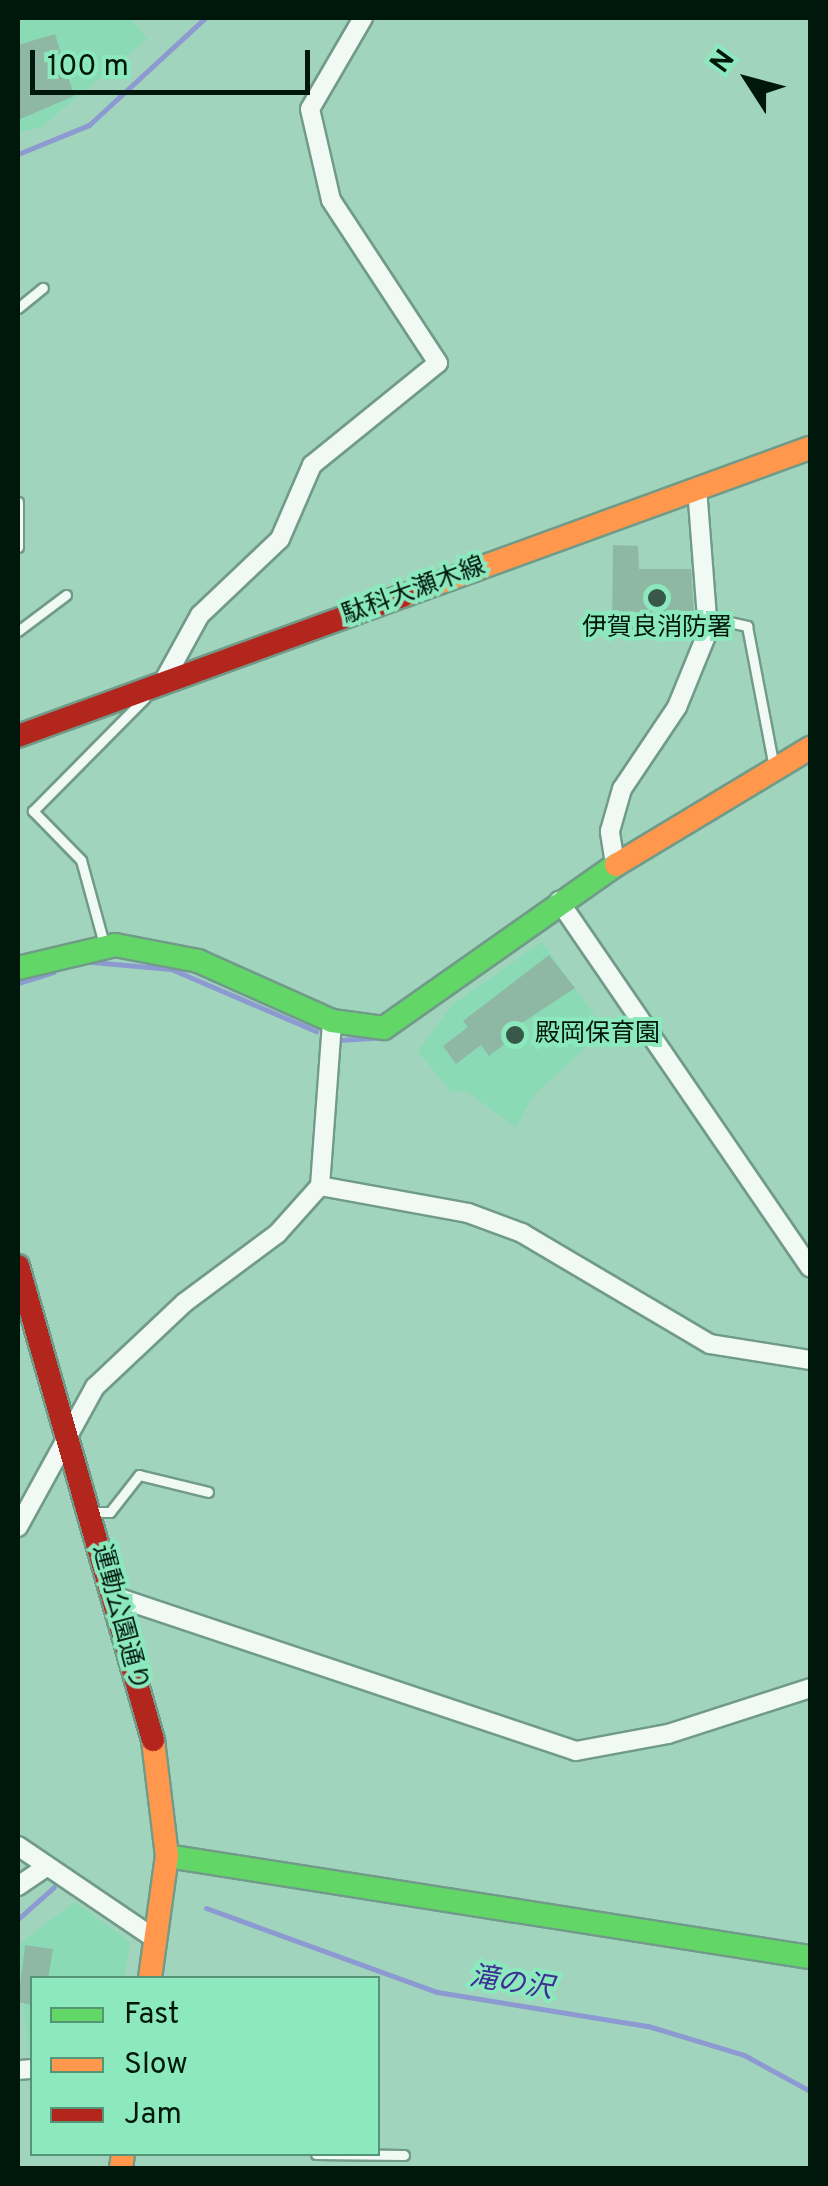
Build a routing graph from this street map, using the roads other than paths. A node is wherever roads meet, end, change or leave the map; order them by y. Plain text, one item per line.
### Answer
1 (364, 18) edge
2 (43, 288) dead end
3 (18, 308) edge
4 (810, 451) edge
5 (696, 489) junction
6 (18, 502) edge
7 (18, 547) edge
8 (66, 595) dead end
9 (724, 621) dead end
10 (18, 630) edge
11 (157, 686) junction
12 (18, 736) edge
13 (810, 748) edge
14 (774, 762) junction
15 (615, 864) junction
16 (559, 901) junction
17 (105, 946) junction
18 (18, 968) edge
19 (332, 1021) junction
20 (320, 1186) junction
21 (18, 1266) edge
22 (810, 1267) edge
23 (810, 1360) edge
24 (66, 1431) junction
25 (208, 1492) dead end
26 (90, 1512) junction
27 (18, 1527) edge
28 (114, 1596) junction
29 (810, 1688) edge
30 (18, 1846) edge
31 (167, 1856) junction
32 (44, 1868) junction
33 (18, 1886) edge
34 (156, 1940) junction
35 (810, 1956) edge
36 (150, 1976) edge
37 (380, 2155) edge
38 (404, 2155) dead end

1 - 11 street
2 - 3 lane
4 - 5 street, 駄科大瀬木線
5 - 11 street, 駄科大瀬木線
5 - 15 street
6 - 7 lane
8 - 10 lane
9 - 14 lane
11 - 12 street, 駄科大瀬木線
11 - 17 lane
13 - 14 street
14 - 15 street
15 - 16 street
16 - 19 street
16 - 22 street
17 - 18 street
17 - 19 street
19 - 20 street
20 - 23 street
20 - 24 street
21 - 24 street, 運動公園通り
24 - 26 street, 運動公園通り
24 - 27 street
25 - 26 lane
26 - 28 street, 運動公園通り
28 - 29 street
28 - 31 street, 運動公園通り
30 - 32 street
31 - 34 street, 運動公園通り
31 - 35 street
32 - 33 street
32 - 34 street
34 - 36 street, 運動公園通り
37 - 38 lane

